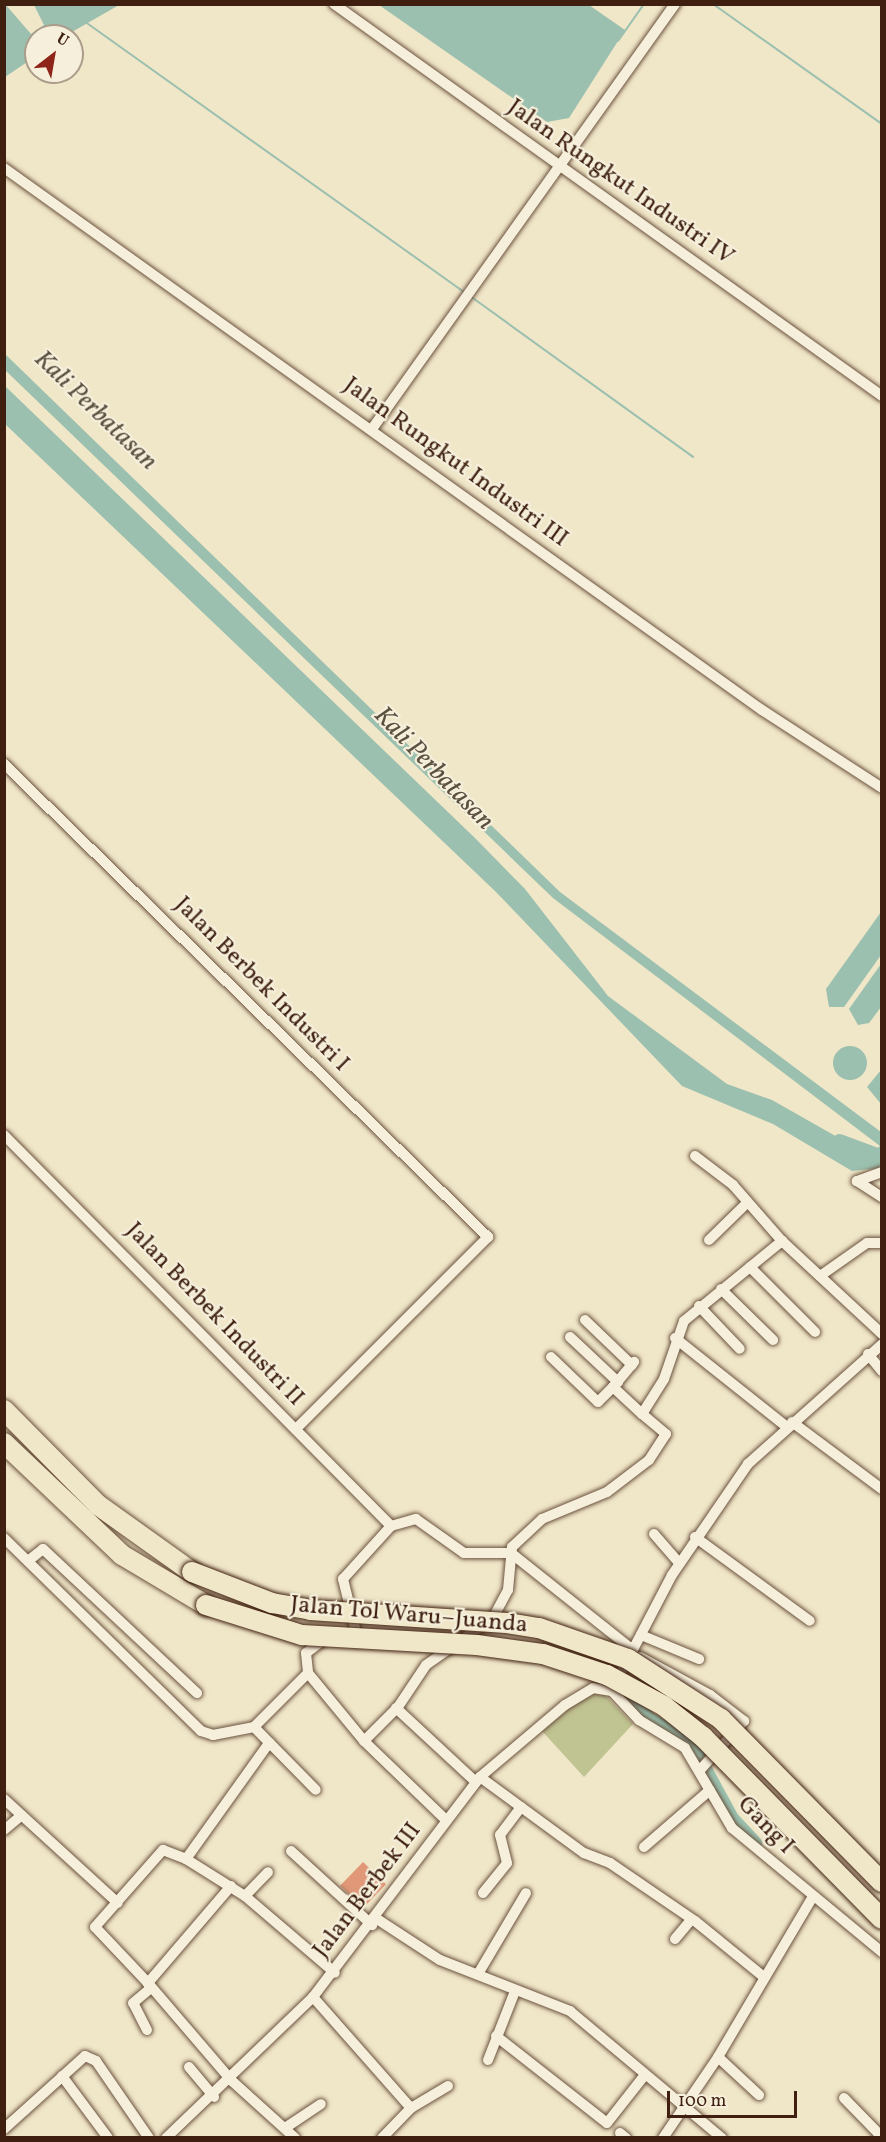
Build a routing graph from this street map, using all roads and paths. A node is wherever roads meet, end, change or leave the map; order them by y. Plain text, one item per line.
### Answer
1 (334, 4) edge
2 (675, 4) edge
3 (560, 165) junction
4 (4, 168) edge
5 (882, 396) edge
6 (372, 429) junction
7 (4, 764) edge
8 (882, 788) edge
9 (4, 1136) edge
10 (695, 1156) dead end
11 (882, 1172) edge
12 (882, 1197) edge
13 (748, 1202) junction
14 (709, 1240) dead end
15 (782, 1241) junction
16 (882, 1243) edge
17 (750, 1267) junction
18 (820, 1276) junction
19 (721, 1290) junction
20 (699, 1306) junction
21 (585, 1320) dead end
22 (815, 1332) dead end
23 (882, 1334) edge
24 (570, 1337) dead end
25 (675, 1338) junction
26 (773, 1340) dead end
27 (882, 1344) edge
28 (740, 1349) dead end
29 (868, 1354) junction
30 (551, 1357) dead end
31 (882, 1371) edge
32 (615, 1385) junction
33 (4, 1396) edge
34 (4, 1410) edge
35 (642, 1414) junction
36 (790, 1424) junction
37 (296, 1429) junction
38 (4, 1443) edge
39 (4, 1452) edge
40 (882, 1489) edge
41 (98, 1505) junction
42 (70, 1508) junction
43 (392, 1526) junction
44 (654, 1534) dead end
45 (695, 1537) junction
46 (4, 1538) edge
47 (511, 1553) junction
48 (28, 1561) junction
49 (679, 1563) junction
50 (810, 1621) dead end
51 (641, 1635) junction
52 (633, 1651) junction
53 (699, 1659) dead end
54 (308, 1673) junction
55 (612, 1691) junction
56 (197, 1693) dead end
57 (396, 1708) junction
58 (254, 1727) junction
59 (364, 1741) junction
60 (269, 1743) junction
61 (701, 1769) junction
62 (478, 1779) junction
63 (316, 1790) dead end
64 (710, 1790) junction
65 (4, 1799) edge
66 (521, 1807) junction
67 (22, 1815) junction
68 (447, 1820) junction
69 (4, 1830) edge
70 (644, 1847) dead end
71 (291, 1851) dead end
72 (186, 1859) junction
73 (268, 1872) dead end
74 (882, 1882) edge
75 (231, 1886) junction
76 (483, 1893) dead end
77 (526, 1893) dead end
78 (245, 1896) junction
79 (812, 1898) junction
80 (118, 1903) junction
81 (692, 1919) junction
82 (882, 1919) edge
83 (374, 1922) junction
84 (675, 1939) dead end
85 (882, 1952) edge
86 (334, 1973) junction
87 (478, 1974) junction
88 (764, 1977) junction
89 (150, 1985) junction
90 (514, 1991) junction
91 (314, 1997) junction
92 (147, 2030) dead end
93 (496, 2036) junction
94 (718, 2057) junction
95 (488, 2060) dead end
96 (189, 2067) dead end
97 (62, 2076) junction
98 (644, 2076) junction
99 (232, 2081) junction
100 (448, 2086) dead end
101 (759, 2096) dead end
102 (214, 2097) junction
103 (844, 2098) dead end
104 (321, 2104) dead end
105 (686, 2105) junction
106 (411, 2108) junction
107 (285, 2128) junction
108 (4, 2130) edge
109 (881, 2136) edge
110 (13, 2138) edge
111 (108, 2138) edge
112 (149, 2138) edge
113 (166, 2138) edge
114 (295, 2138) edge
115 (382, 2138) edge
116 (663, 2138) edge
117 (722, 2138) edge

1 - 3 street, Jalan Rungkut Industri IV
2 - 3 street
3 - 5 street, Jalan Rungkut Industri IV
3 - 6 street
4 - 6 street, Jalan Rungkut Industri III
6 - 8 street, Jalan Rungkut Industri III
7 - 37 street, Jalan Berbek Industri I
9 - 37 street, Jalan Berbek Industri II
10 - 13 street
11 - 12 street
13 - 14 street
13 - 15 street
15 - 17 street
15 - 18 street
16 - 18 street
17 - 19 street
17 - 22 street
18 - 23 street
19 - 20 street
19 - 26 street
20 - 25 street
20 - 28 street
21 - 32 street
24 - 32 street
25 - 35 street
25 - 36 street
27 - 29 street
29 - 31 street
29 - 36 street
30 - 32 street
32 - 35 street
33 - 41 highway
34 - 41 highway, Jalan Tol Waru–Juanda
35 - 47 street
36 - 40 street
36 - 45 street
37 - 43 street, Jalan Berbek Industri II
38 - 42 highway, Jalan Tol Waru–Juanda
39 - 42 highway
41 - 74 highway, Jalan Tol Waru–Juanda, bridge
42 - 82 highway, Jalan Tol Waru–Juanda, bridge
43 - 47 street
43 - 54 street
44 - 49 street
45 - 49 street
45 - 50 street
46 - 48 street
47 - 52 street
47 - 57 street
48 - 56 street
48 - 58 street
49 - 51 street
51 - 52 street
51 - 53 street
52 - 55 street
52 - 61 street
54 - 58 street
54 - 59 street
55 - 61 street, Gang I
55 - 62 street, Jalan Berbek III
57 - 59 street
57 - 62 street
58 - 60 street
59 - 68 street
60 - 63 street
60 - 72 street
61 - 64 street, Gang I
62 - 66 street
62 - 68 street, Jalan Berbek III
64 - 70 street
64 - 79 street, Gang I
65 - 67 street
66 - 76 street
66 - 81 street
67 - 69 street
67 - 80 street
68 - 83 street, Jalan Berbek III
71 - 83 street
72 - 75 street
72 - 80 street
73 - 78 street
75 - 78 street
75 - 89 street
77 - 87 street
78 - 86 street
79 - 85 street, Gang I
79 - 88 street
80 - 89 street
81 - 84 street
81 - 88 street
83 - 86 street, Jalan Berbek III
83 - 87 street
86 - 91 street, Jalan Berbek III
87 - 90 street
88 - 94 street
89 - 92 street
89 - 99 street
90 - 93 street
90 - 98 street
91 - 99 street, Jalan Berbek III
91 - 106 street
93 - 95 street
93 - 98 street
94 - 101 street
94 - 105 street
96 - 102 street
97 - 108 street
97 - 111 street
97 - 112 street
98 - 105 street
99 - 102 street, Jalan Berbek III
99 - 107 street
100 - 106 street
102 - 113 street, Jalan Berbek III
103 - 109 street
104 - 107 street
105 - 116 street
105 - 117 street
106 - 115 street
107 - 114 street
108 - 110 street

